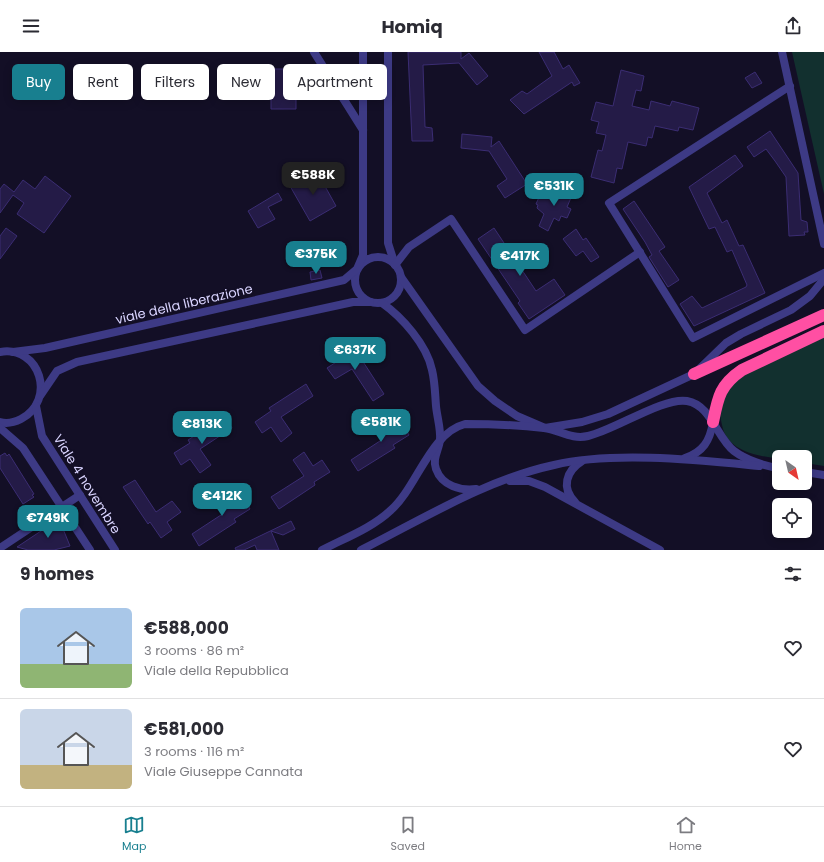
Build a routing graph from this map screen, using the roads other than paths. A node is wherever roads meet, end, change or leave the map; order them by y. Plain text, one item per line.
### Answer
1 (314, 52) edge
2 (363, 52) edge
3 (388, 52) edge
4 (782, 52) edge
5 (790, 86) junction
6 (363, 130) junction
7 (824, 244) edge
8 (640, 252) junction
9 (395, 265) junction
10 (357, 269) junction
11 (824, 273) edge
12 (401, 277) junction
13 (824, 279) edge
14 (370, 302) junction
15 (382, 303) junction
16 (824, 314) edge
17 (824, 331) edge
18 (4, 350) edge
19 (694, 374) junction
20 (40, 396) junction
21 (36, 406) junction
22 (0, 422) edge
23 (713, 422) junction
24 (0, 428) edge
25 (545, 428) junction
26 (440, 440) junction
27 (673, 459) junction
28 (582, 461) junction
29 (772, 467) edge
30 (772, 468) edge
31 (812, 473) edge
32 (824, 474) edge
33 (503, 480) junction
34 (482, 489) junction
35 (80, 495) junction
36 (579, 505) junction
37 (62, 507) junction
38 (0, 548) edge
39 (90, 550) edge
40 (115, 550) edge
41 (322, 550) edge
42 (361, 550) edge
43 (660, 550) edge

1 - 6 street
2 - 6 street
3 - 9 street
4 - 5 street
5 - 7 street
5 - 8 street
6 - 10 street
8 - 9 street
8 - 11 street
9 - 10 street
9 - 12 street
10 - 14 street
10 - 18 street, viale della liberazione
12 - 15 street
12 - 25 street
13 - 19 street
14 - 15 street
14 - 20 street
15 - 26 street
16 - 19 highway
17 - 23 highway
18 - 20 street
19 - 25 street
20 - 21 street
21 - 22 street
21 - 35 street, Viale 4 novembre
23 - 25 street
23 - 27 street
23 - 29 street
24 - 37 street
25 - 26 street
26 - 34 street
26 - 41 street
27 - 28 street
27 - 30 street
28 - 33 street
28 - 36 street
31 - 32 street
33 - 34 street
33 - 36 street
34 - 42 street
35 - 37 street
35 - 40 street, Viale 4 novembre
36 - 43 street
37 - 38 street
37 - 39 street

